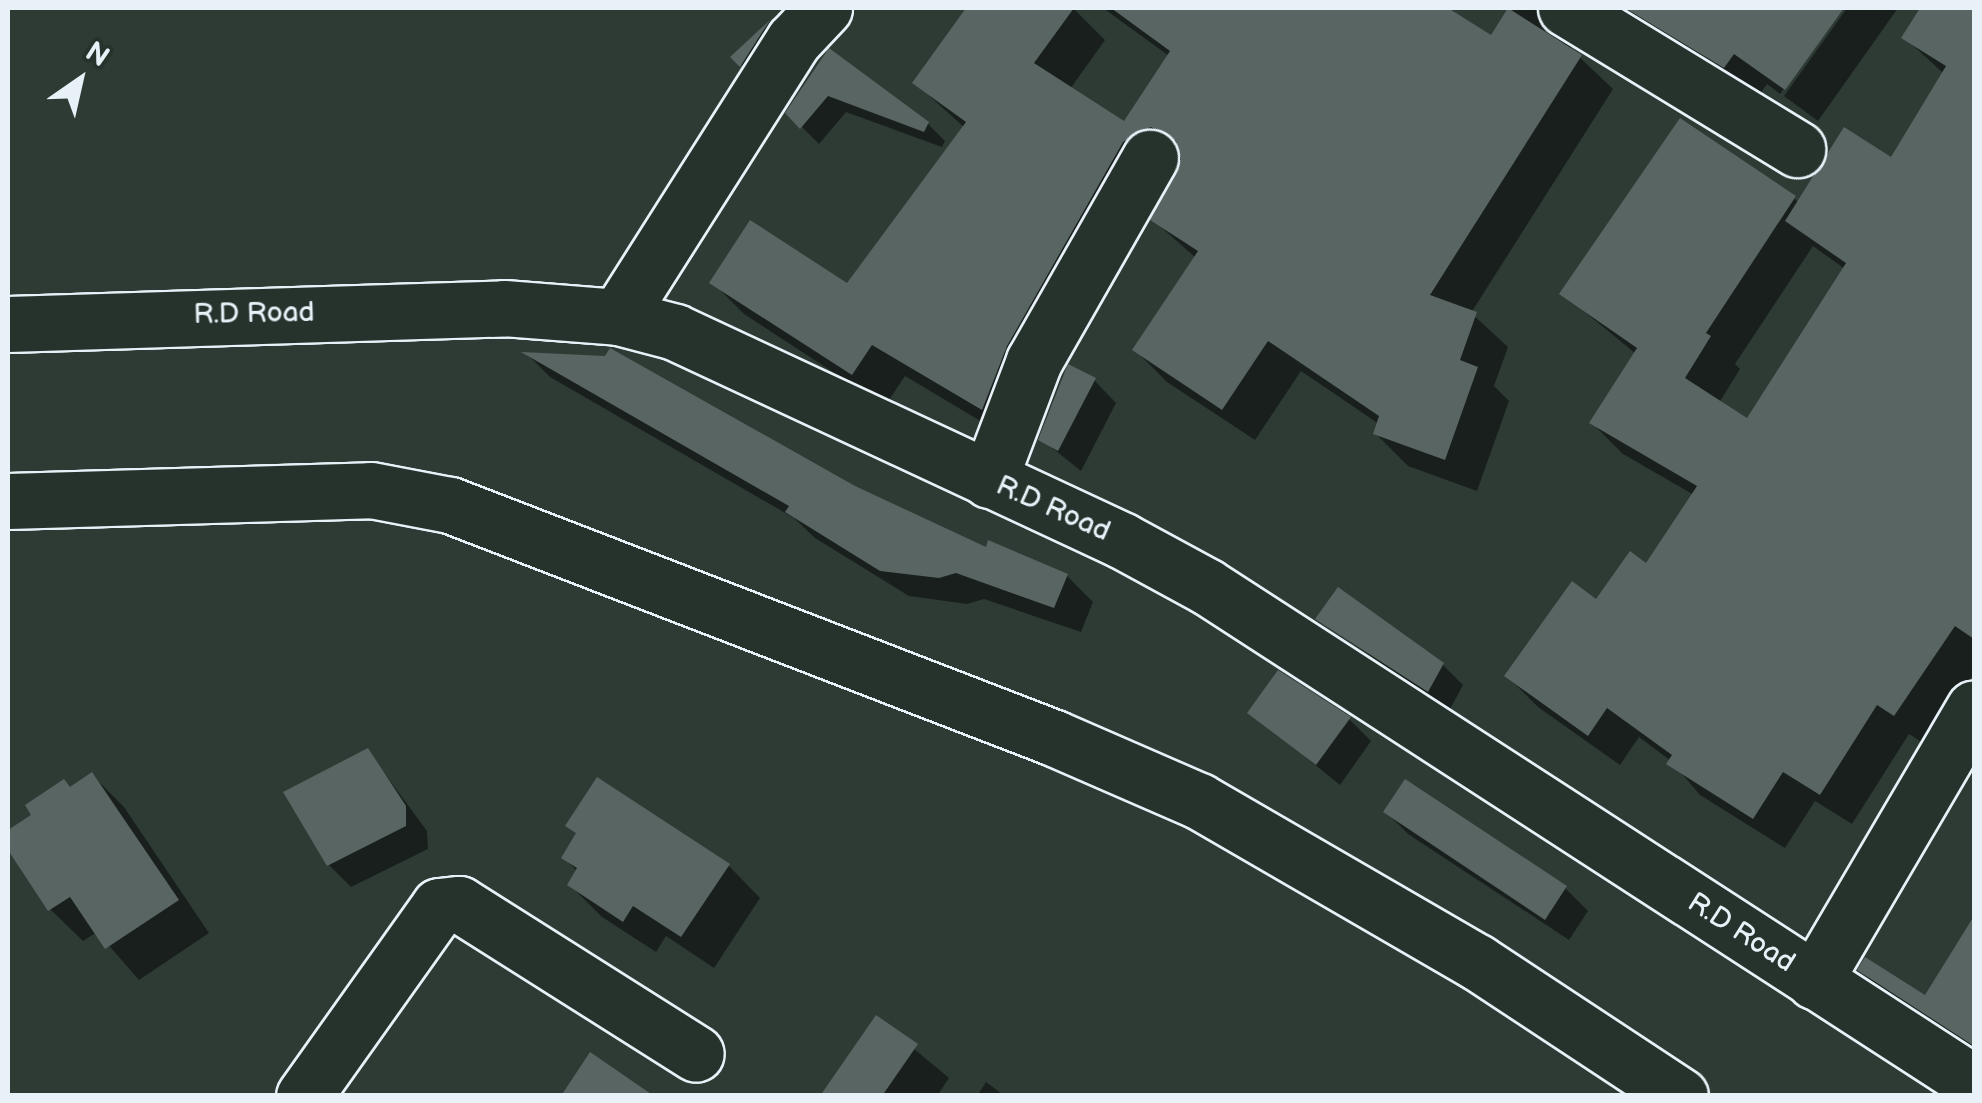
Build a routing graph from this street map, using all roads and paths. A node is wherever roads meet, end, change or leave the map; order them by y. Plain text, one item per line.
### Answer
1 (824, 8) edge
2 (1566, 8) edge
3 (1798, 149) dead end
4 (1150, 158) dead end
5 (618, 317) junction
6 (8, 324) edge
7 (989, 480) junction
8 (8, 500) edge
9 (1974, 708) edge
10 (1814, 981) junction
11 (696, 1054) dead end
12 (1974, 1083) edge
13 (304, 1096) edge
14 (1680, 1096) edge

1 - 5 street
2 - 3 street
4 - 7 street
5 - 6 street, R.D Road
5 - 7 street, R.D Road
7 - 10 street, R.D Road
8 - 14 street
9 - 10 street
10 - 12 street, R.D Road
11 - 13 street

